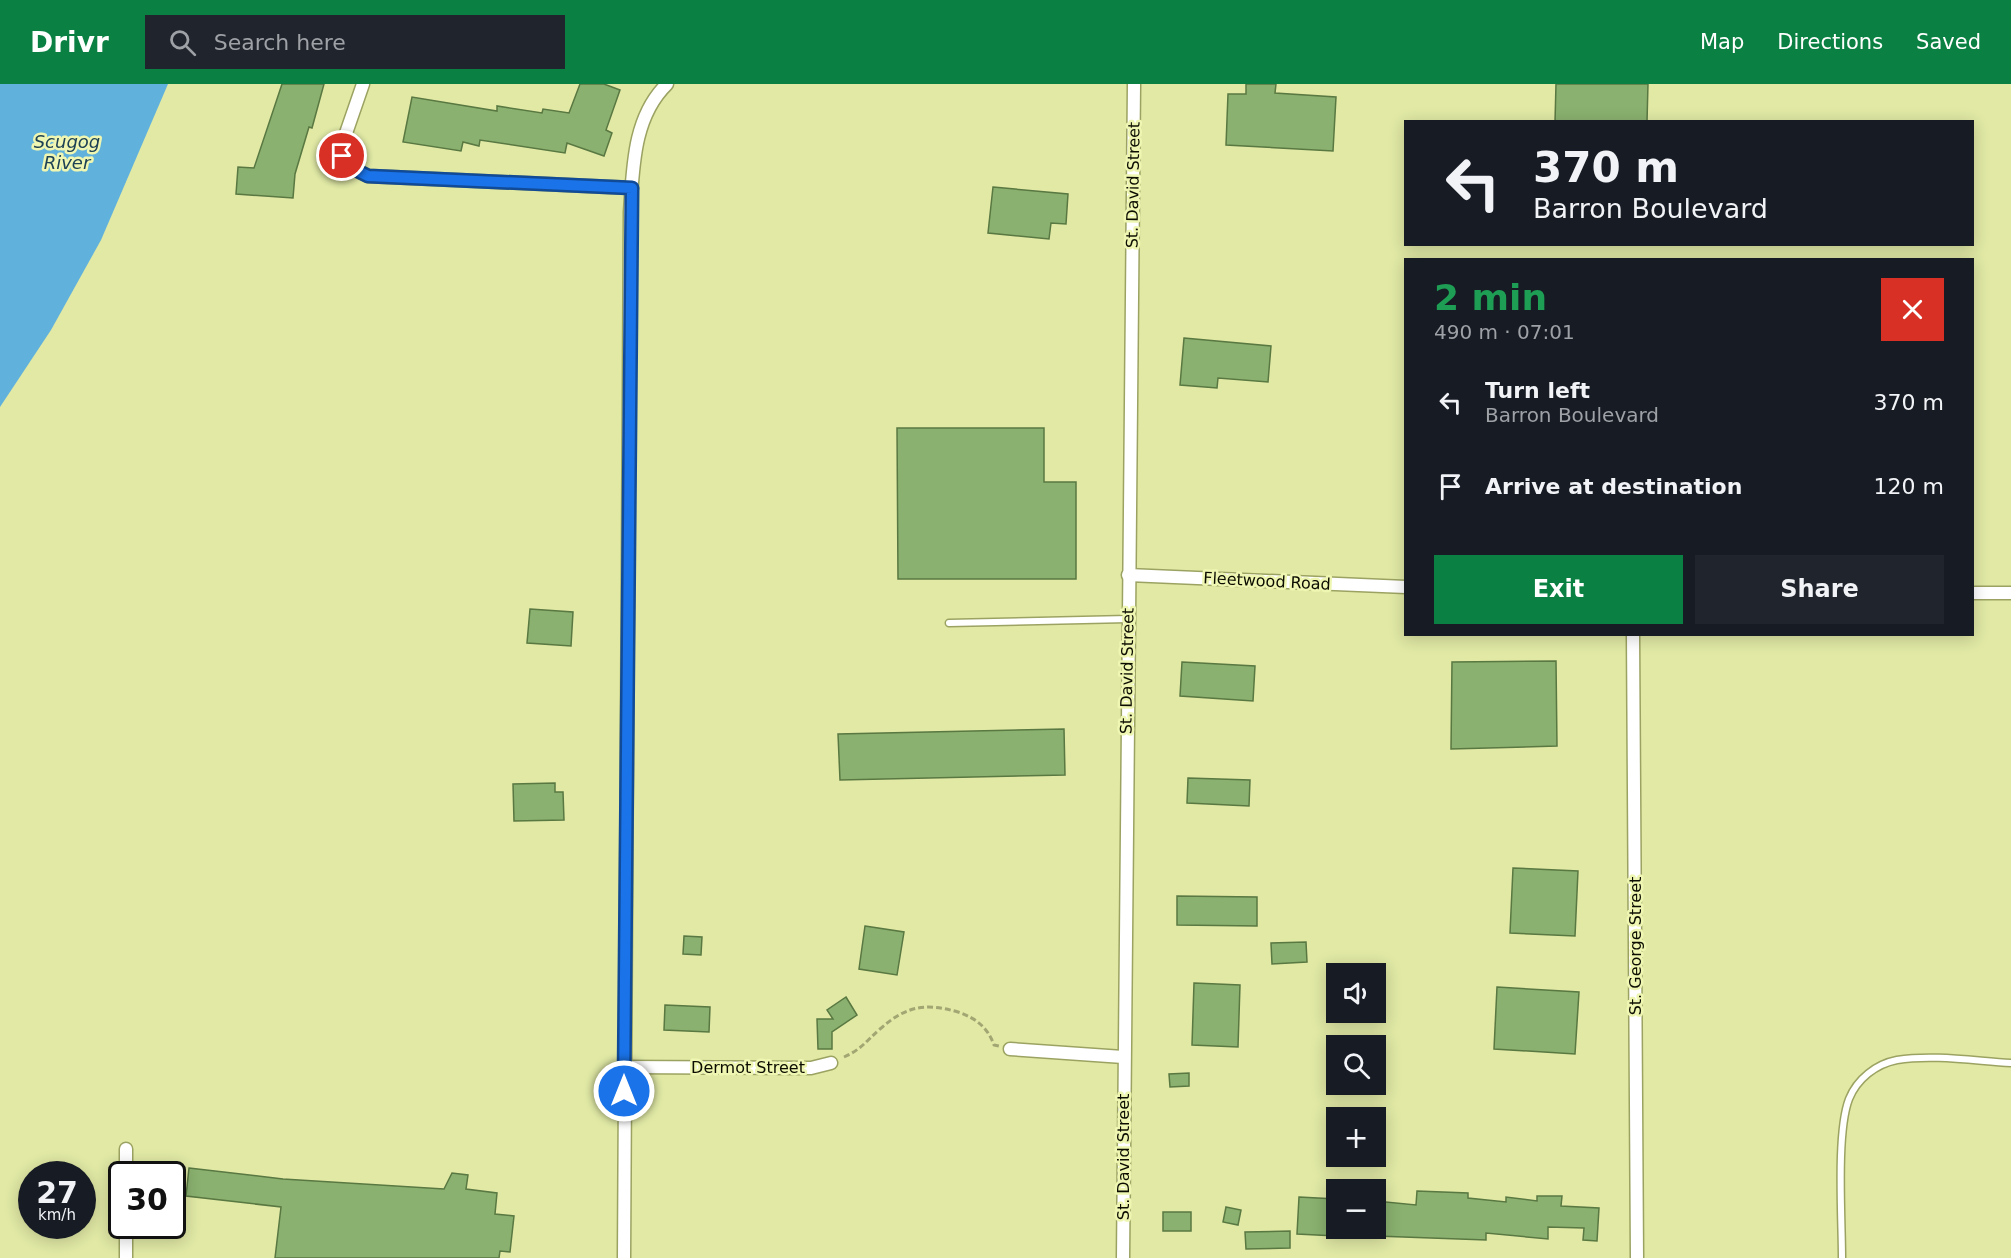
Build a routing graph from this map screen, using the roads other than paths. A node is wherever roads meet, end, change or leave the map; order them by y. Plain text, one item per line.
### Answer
1 (363, 84) edge
2 (667, 84) edge
3 (1134, 84) edge
4 (632, 188) junction
5 (1128, 575) junction
6 (1404, 587) edge
7 (1974, 593) edge
8 (2011, 593) edge
9 (1128, 619) junction
10 (949, 623) dead end
11 (1633, 636) edge
12 (1010, 1049) road end
13 (1123, 1057) junction
14 (831, 1063) road end
15 (2011, 1063) edge
16 (624, 1068) junction
17 (126, 1149) dead end
18 (126, 1161) edge
19 (126, 1239) edge
20 (126, 1258) edge
21 (624, 1258) edge
22 (1123, 1258) edge
23 (1637, 1258) edge
24 (1842, 1258) edge

1 - 4 street
2 - 4 street
3 - 5 street, St. David Street
4 - 16 street
5 - 6 street, Fleetwood Road
5 - 9 street, St. David Street
7 - 8 street
9 - 10 lane
9 - 13 street, St. David Street
11 - 23 street, St. George Street
12 - 13 street
13 - 22 street, St. David Street
14 - 16 street, Dermot Street
15 - 24 lane
16 - 21 street
17 - 18 street
19 - 20 street

